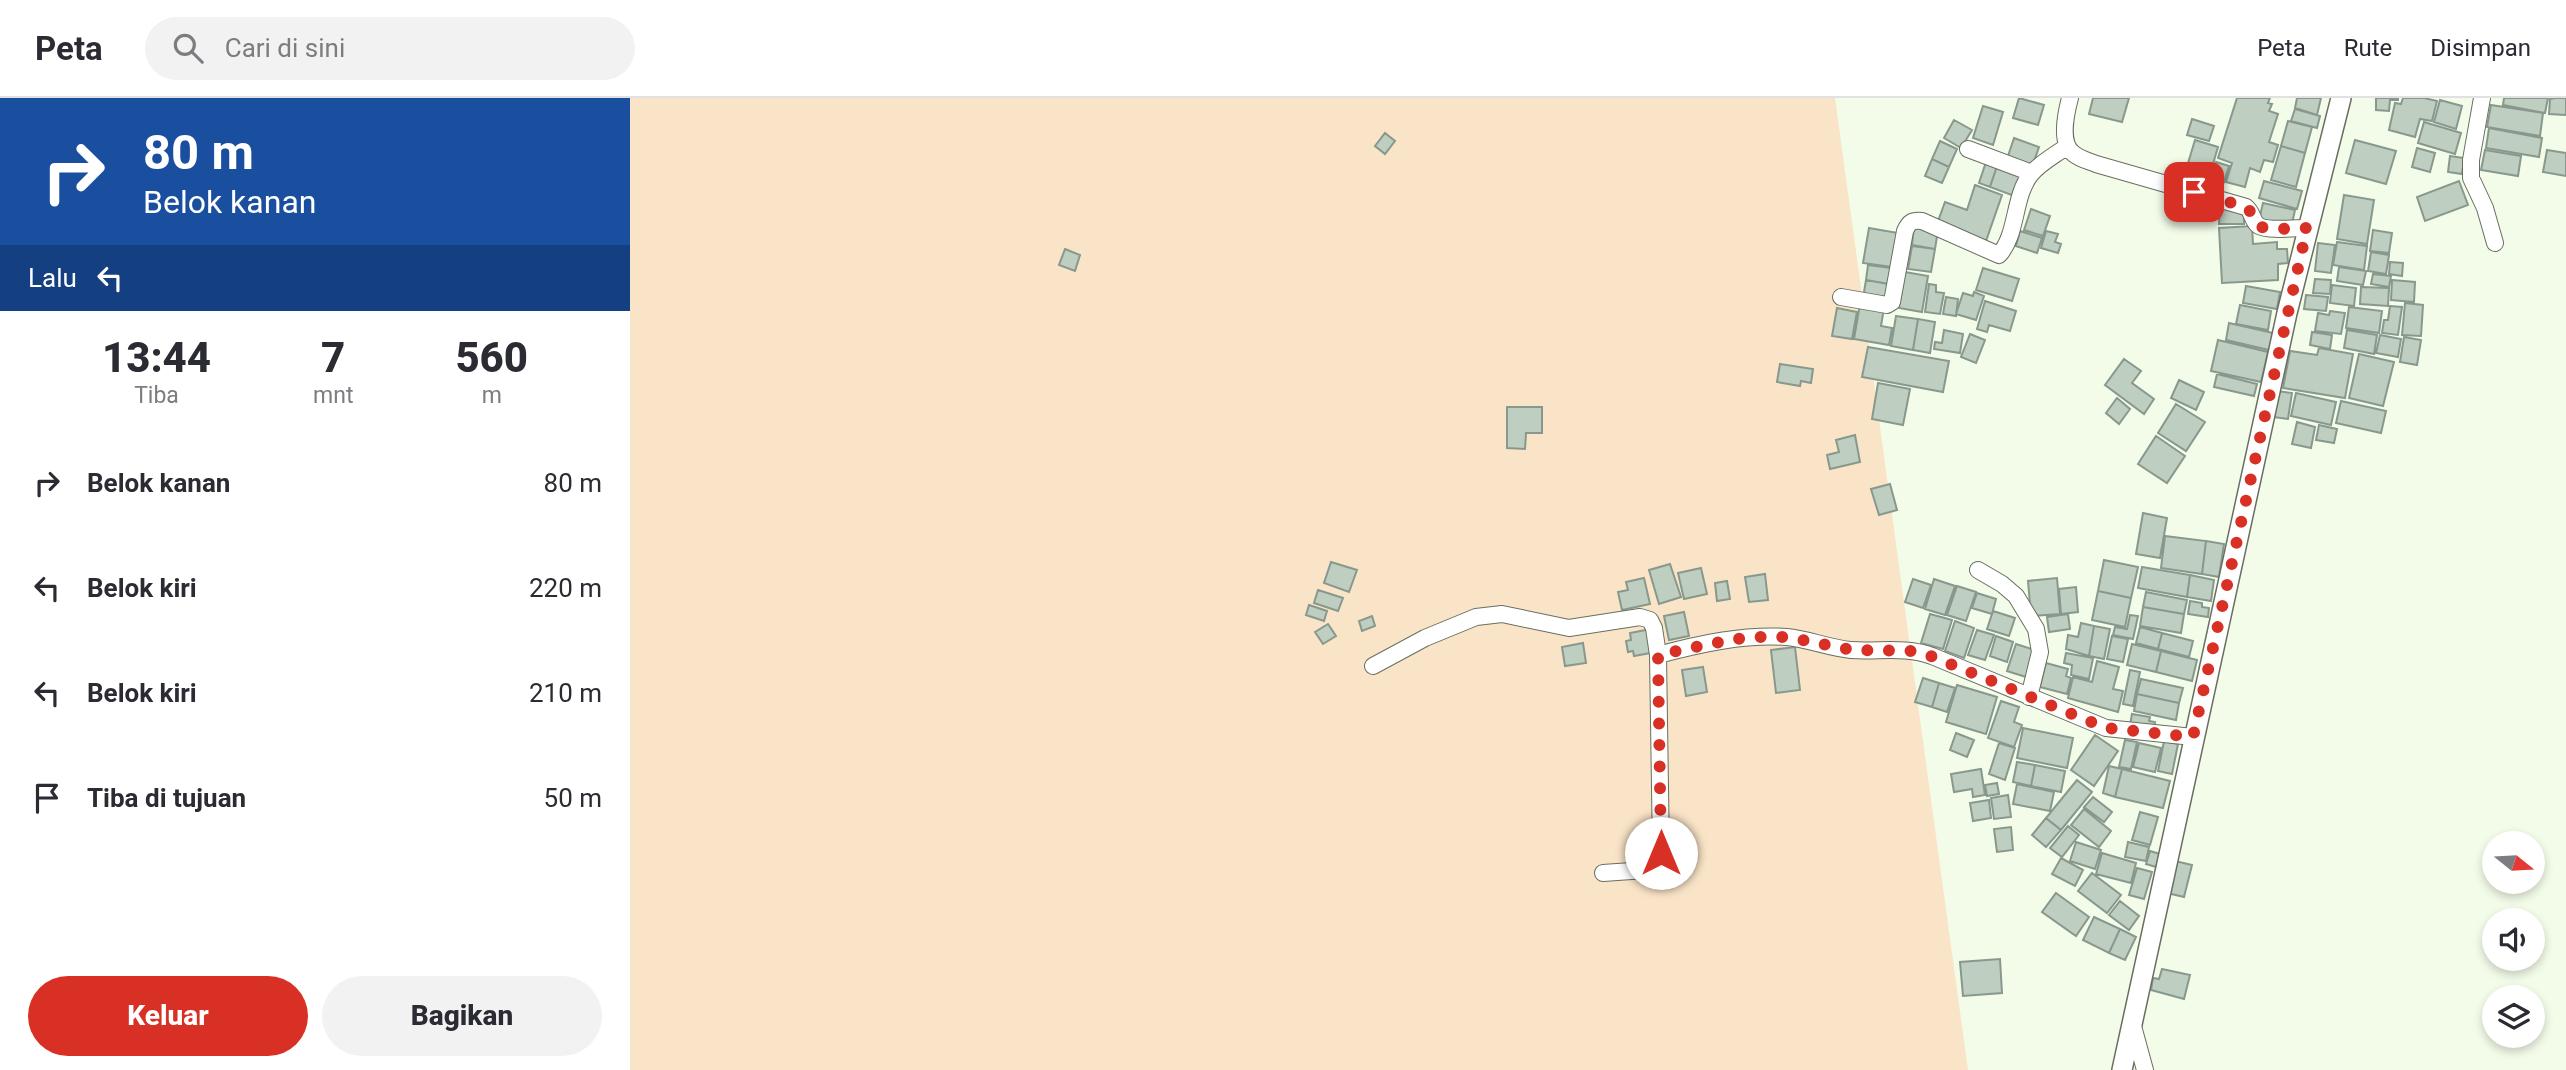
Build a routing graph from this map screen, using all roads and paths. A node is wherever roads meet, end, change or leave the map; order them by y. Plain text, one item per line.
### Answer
1 (2070, 98) edge
2 (2341, 98) edge
3 (2476, 100) edge
4 (2066, 147) junction
5 (1968, 149) dead end
6 (2032, 173) junction
7 (2307, 228) junction
8 (2495, 243) dead end
9 (1841, 297) dead end
10 (1978, 570) dead end
11 (1658, 655) junction
12 (1373, 666) dead end
13 (2029, 697) junction
14 (2193, 737) junction
15 (1603, 873) dead end
16 (2132, 1023) junction
17 (2122, 1070) edge
18 (2145, 1070) edge

1 - 4 street
2 - 7 street
3 - 8 street
4 - 6 street
4 - 7 street
5 - 6 street
6 - 9 street
7 - 14 street
10 - 13 street
11 - 12 street
11 - 13 street
11 - 15 street
13 - 14 street
14 - 16 street
16 - 17 street
16 - 18 street

